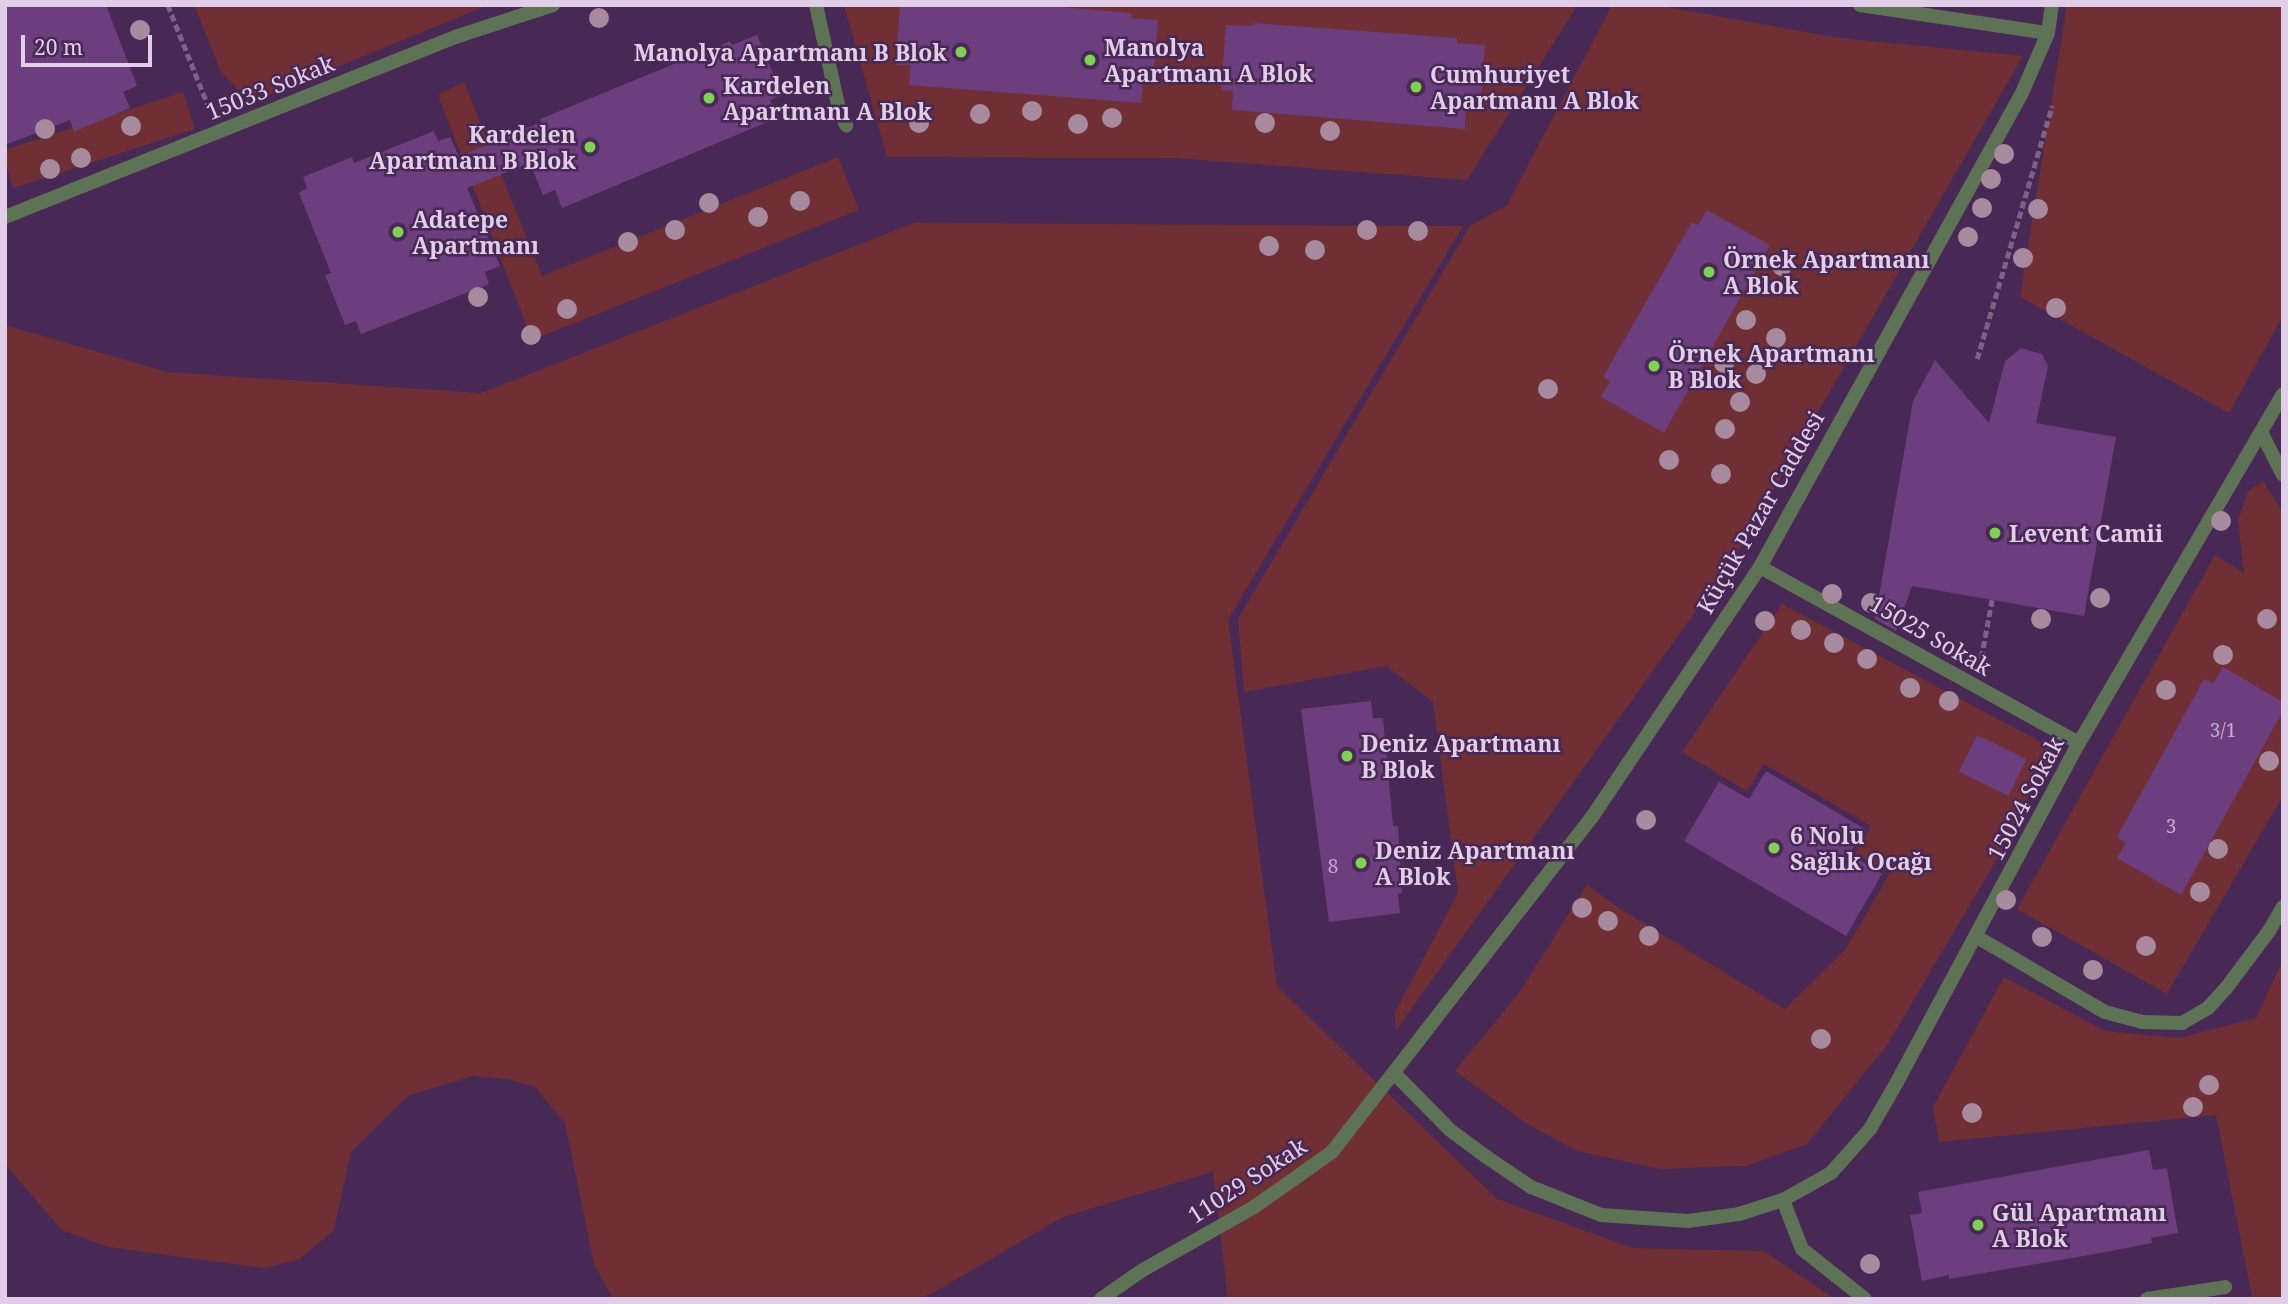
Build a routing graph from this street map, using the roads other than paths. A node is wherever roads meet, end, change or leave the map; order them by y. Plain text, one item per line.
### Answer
1 (553, 5) edge
2 (816, 5) edge
3 (1860, 5) edge
4 (2052, 5) edge
5 (2048, 33) junction
6 (846, 125) dead end
7 (5, 217) edge
8 (2283, 394) edge
9 (2261, 432) junction
10 (2283, 475) edge
11 (1760, 567) junction
12 (2079, 743) junction
13 (2283, 907) edge
14 (1977, 937) junction
15 (1395, 1074) junction
16 (1783, 1200) junction
17 (2225, 1287) dead end
18 (1101, 1299) edge
19 (1865, 1299) edge
20 (2147, 1299) edge

1 - 7 lane, 15033 Sokak
2 - 6 lane
3 - 5 lane
4 - 5 lane, Küçük Pazar Caddesi
5 - 11 lane, Küçük Pazar Caddesi
8 - 9 lane, 15024 Sokak
9 - 10 lane
9 - 12 lane, 15024 Sokak
11 - 12 lane, 15025 Sokak
11 - 15 lane, Küçük Pazar Caddesi
12 - 14 lane, 15024 Sokak
13 - 14 lane
14 - 16 lane, 15024 Sokak
15 - 16 lane, 15024 Sokak
15 - 18 lane, 11029 Sokak
16 - 19 lane
17 - 20 lane

